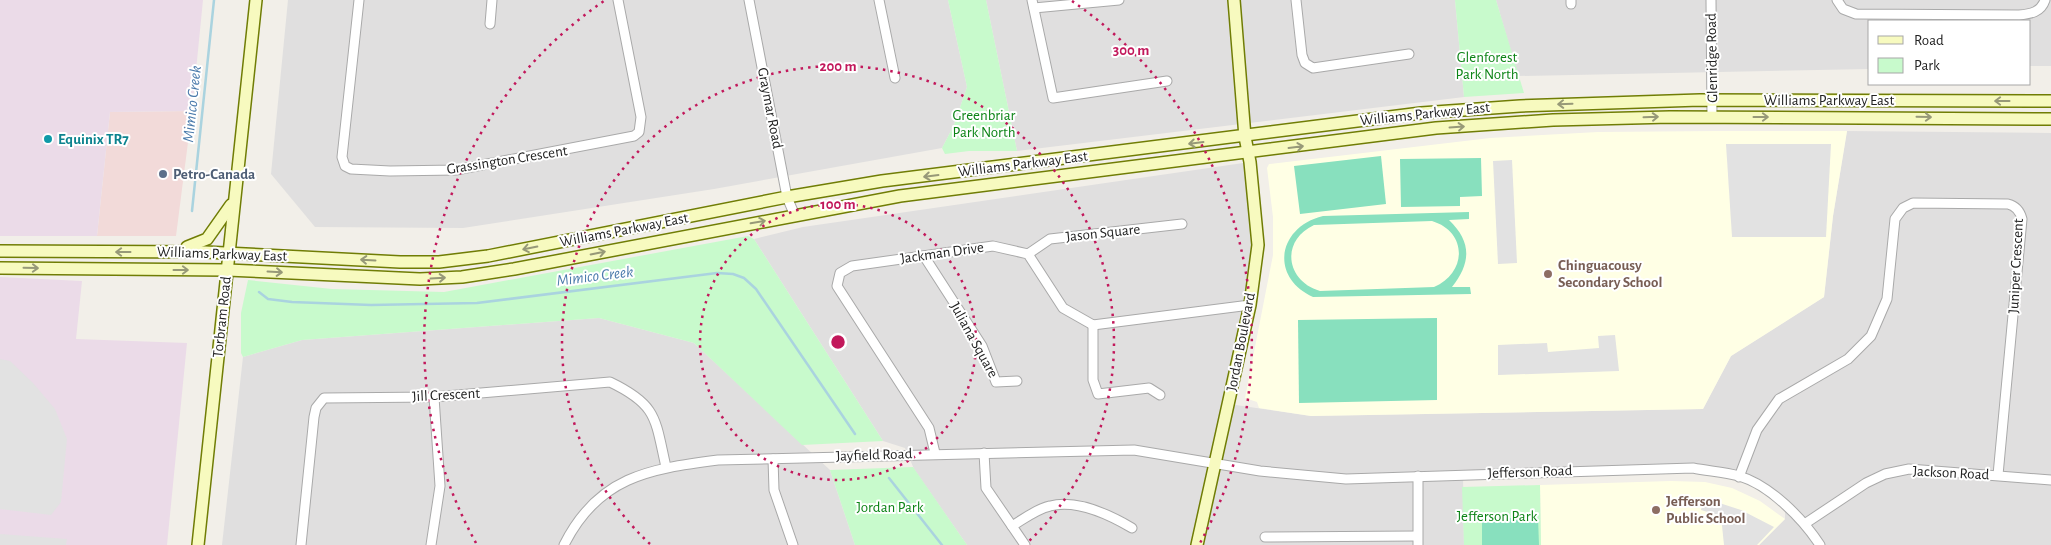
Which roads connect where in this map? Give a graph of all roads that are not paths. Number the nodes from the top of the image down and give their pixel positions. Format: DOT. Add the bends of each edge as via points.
graph roads {
  1 [pos="256,0"];
  2 [pos="359,0"];
  3 [pos="492,0"];
  4 [pos="618,0"];
  5 [pos="749,0"];
  6 [pos="879,0"];
  7 [pos="1119,0"];
  8 [pos="1234,0"];
  9 [pos="1296,0"];
  10 [pos="1711,0"];
  11 [pos="1837,0"];
  12 [pos="2045,0"];
  13 [pos="1033,4"];
  14 [pos="490,24"];
  15 [pos="1409,54"];
  16 [pos="895,78"];
  17 [pos="1167,81"];
  18 [pos="1712,100"];
  19 [pos="2051,101"];
  20 [pos="1712,117"];
  21 [pos="2051,118"];
  22 [pos="1245,137"];
  23 [pos="1247,153"];
  24 [pos="787,197"];
  25 [pos="233,202"];
  26 [pos="795,216"];
  27 [pos="1182,224"];
  28 [pos="0,251"];
  29 [pos="171,252"];
  30 [pos="228,254"];
  31 [pos="1028,254"];
  32 [pos="924,256"];
  33 [pos="0,268"];
  34 [pos="227,270"];
  35 [pos="1250,305"];
  36 [pos="1093,325"];
  37 [pos="1017,381"];
  38 [pos="1160,395"];
  39 [pos="434,396"];
  40 [pos="984,452"];
  41 [pos="935,453"];
  42 [pos="773,459"];
  43 [pos="1214,464"];
  44 [pos="666,467"];
  45 [pos="1998,475"];
  46 [pos="1418,476"];
  47 [pos="1739,476"];
  48 [pos="2051,480"];
  49 [pos="1806,523"];
  50 [pos="1012,526"];
  51 [pos="1132,528"];
  52 [pos="1265,537"];
  53 [pos="1417,540"];
  54 [pos="1332,541"];
  55 [pos="198,545"];
  56 [pos="301,545"];
  57 [pos="431,545"];
  58 [pos="564,545"];
  59 [pos="793,545"];
  60 [pos="1025,545"];
  61 [pos="1197,545"];
  62 [pos="1820,545"];
  1 -- 25 [label="main road, Torbram Road"];
  2 -- 4 [label="street, Grassington Crescent" via="342,157 345,166 351,169 408,171 456,170 634,136 639,132 641,117"];
  3 -- 14 [label="street"];
  5 -- 24 [label="street, Graymar Road"];
  6 -- 16 [label="street"];
  7 -- 13 [label="street"];
  8 -- 22 [label="main road, Jordan Boulevard"];
  9 -- 15 [label="street" via="1302,55 1305,63 1313,68"];
  10 -- 18 [label="street, Glenridge Road"];
  11 -- 12 [label="street" via="1842,10 1856,14 2019,15 2040,9"];
  13 -- 17 [label="street" via="1053,98"];
  19 -- 18 [label="main road, Williams Parkway East, one-way"];
  18 -- 20 [label="street, Glenridge Road"];
  18 -- 22 [label="main road, Williams Parkway East, one-way" via="1490,107"];
  20 -- 21 [label="main road, Williams Parkway East, one-way"];
  23 -- 20 [label="main road, Williams Parkway East, one-way" via="1436,128 1553,120"];
  22 -- 23 [label="main road, Jordan Boulevard"];
  22 -- 24 [label="main road, Williams Parkway East, one-way" via="882,181"];
  23 -- 26 [label="main road, Williams Parkway East" via="900,196"];
  23 -- 35 [label="main road, Jordan Boulevard" via="1258,245"];
  24 -- 26 [label="street, Graymar Road"];
  24 -- 30 [label="main road, Williams Parkway East, one-way" via="488,256 439,262"];
  25 -- 29 [label="main road" via="207,239"];
  25 -- 30 [label="main road, Torbram Road"];
  34 -- 26 [label="main road, Williams Parkway East, one-way" via="420,279 462,277"];
  27 -- 31 [label="street, Jason Square" via="1050,238"];
  29 -- 28 [label="main road, Williams Parkway East, one-way"];
  29 -- 30 [label="main road, Williams Parkway East"];
  30 -- 34 [label="main road, Torbram Road"];
  31 -- 32 [label="street, Jackman Drive" via="993,246"];
  31 -- 36 [label="street" via="1063,308"];
  32 -- 37 [label="street, Juliana Square" via="982,346 996,382"];
  32 -- 41 [label="street, Jackman Drive" via="852,266 840,273 837,286 928,428"];
  33 -- 34 [label="main road, Williams Parkway East, one-way"];
  34 -- 55 [label="main road, Torbram Road"];
  35 -- 36 [label="street"];
  35 -- 43 [label="main road, Jordan Boulevard"];
  36 -- 38 [label="street" via="1091,357 1098,394 1149,388"];
  39 -- 44 [label="street, Jill Crescent" via="610,382 633,393 647,405 657,424"];
  39 -- 56 [label="street, Jill Crescent" via="324,398 314,417"];
  39 -- 57 [label="street" via="440,486"];
  40 -- 41 [label="street, Jayfield Road"];
  40 -- 43 [label="street, Jayfield Road" via="1134,450"];
  40 -- 50 [label="street" via="986,488"];
  41 -- 42 [label="street, Jayfield Road"];
  42 -- 44 [label="street, Jayfield Road" via="718,460"];
  42 -- 59 [label="street" via="774,490"];
  43 -- 46 [label="street, Jefferson Road" via="1346,479"];
  43 -- 61 [label="main road, Jordan Boulevard"];
  44 -- 58 [label="street, Jayfield Road" via="619,484 600,497 581,516"];
  45 -- 47 [label="street, Juniper Crescent" via="2022,219 2014,206 2008,204 1913,203 1902,208 1895,219 1888,299 1871,336 1848,359 1779,399 1757,430"];
  45 -- 48 [label="street, Jackson Road"];
  45 -- 49 [label="street, Jackson Road" via="1909,469 1885,474"];
  46 -- 47 [label="street, Jefferson Road" via="1693,468"];
  46 -- 53 [label="street"];
  47 -- 49 [label="street, Jefferson Road" via="1785,504"];
  49 -- 62 [label="street, Jefferson Road"];
  50 -- 51 [label="street" via="1035,512 1064,504 1116,519"];
  50 -- 60 [label="street"];
  52 -- 54 [label="street" via="1286,535"];
  53 -- 54 [label="street"];
}
